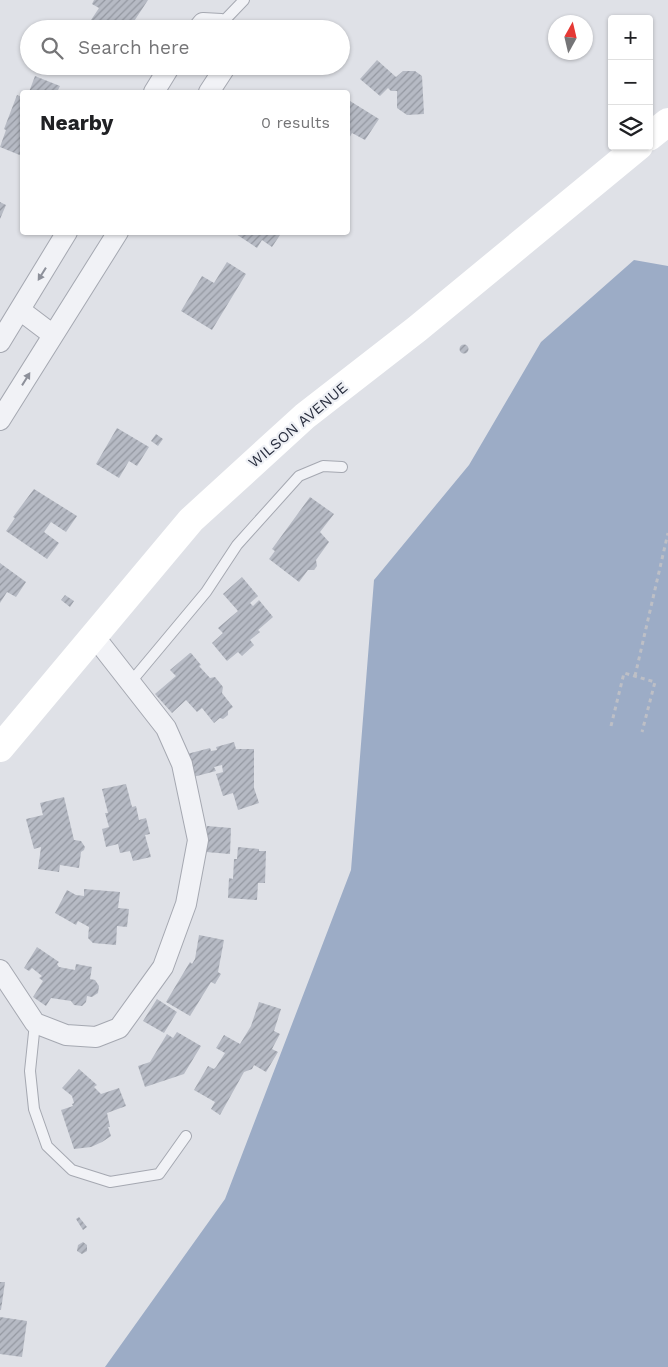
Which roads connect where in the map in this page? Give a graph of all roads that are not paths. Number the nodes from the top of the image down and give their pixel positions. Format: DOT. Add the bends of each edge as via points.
graph roads {
  1 [pos="244,0"];
  2 [pos="229,20"];
  3 [pos="164,75"];
  4 [pos="220,75"];
  5 [pos="155,90"];
  6 [pos="210,90"];
  7 [pos="668,122"];
  8 [pos="653,134"];
  9 [pos="633,150"];
  10 [pos="65,235"];
  11 [pos="116,235"];
  12 [pos="20,310"];
  13 [pos="53,335"];
  14 [pos="0,342"];
  15 [pos="0,420"];
  16 [pos="342,467"];
  17 [pos="94,636"];
  18 [pos="130,683"];
  19 [pos="0,748"];
  20 [pos="0,972"];
  21 [pos="35,1022"];
  22 [pos="186,1136"];
  1 -- 2 [label="lane"];
  3 -- 5 [label="street"];
  4 -- 6 [label="street"];
  7 -- 8 [label="main road"];
  9 -- 17 [label="main road, WILSON AVENUE" via="417,330 298,423 191,520"];
  10 -- 12 [label="street, one-way"];
  11 -- 13 [label="street"];
  12 -- 13 [label="street"];
  12 -- 14 [label="street"];
  15 -- 13 [label="street, one-way"];
  16 -- 18 [label="lane" via="323,466 299,476 237,544 206,592"];
  17 -- 18 [label="street"];
  17 -- 19 [label="main road, WILSON AVENUE"];
  18 -- 21 [label="street" via="166,728 182,764 198,840 186,904 163,967 119,1028 96,1037 66,1035"];
  20 -- 21 [label="street"];
  21 -- 22 [label="lane" via="30,1071 34,1109 48,1146 72,1170 110,1182 159,1174"];
}
